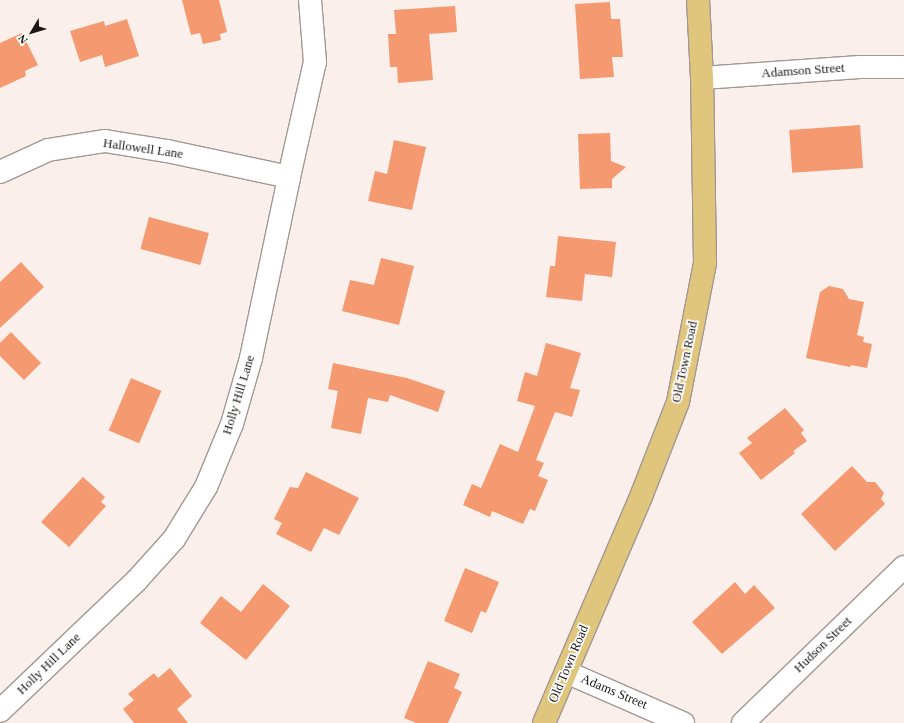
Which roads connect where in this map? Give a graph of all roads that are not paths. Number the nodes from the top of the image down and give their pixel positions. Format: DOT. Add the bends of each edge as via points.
graph roads {
  1 [pos="310,0"];
  2 [pos="698,0"];
  3 [pos="904,67"];
  4 [pos="702,78"];
  5 [pos="0,172"];
  6 [pos="289,177"];
  7 [pos="904,567"];
  8 [pos="566,672"];
  9 [pos="0,711"];
  10 [pos="544,723"];
  11 [pos="683,723"];
  12 [pos="742,723"];
  1 -- 6 [label="street, Holly Hill Lane" via="315,62"];
  2 -- 4 [label="main road, Old Town Road"];
  3 -- 4 [label="street, Adamson Street" via="860,67"];
  4 -- 8 [label="main road, Old Town Road" via="705,263 678,402"];
  5 -- 6 [label="street, Hallowell Lane" via="48,150 106,141"];
  6 -- 9 [label="street, Holly Hill Lane" via="251,358 232,424 206,487 174,539 137,580"];
  7 -- 12 [label="street, Hudson Street"];
  8 -- 10 [label="main road, Old Town Road"];
  8 -- 11 [label="street, Adams Street"];
}
